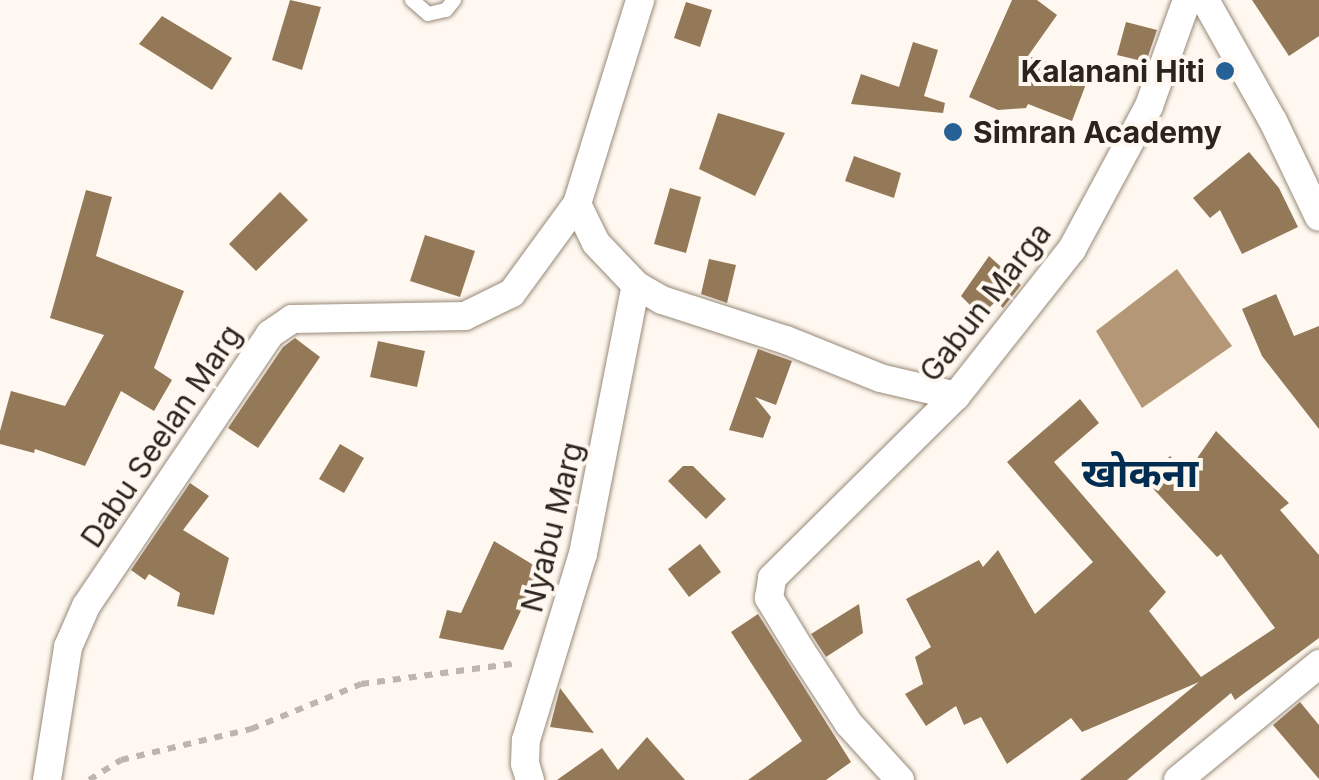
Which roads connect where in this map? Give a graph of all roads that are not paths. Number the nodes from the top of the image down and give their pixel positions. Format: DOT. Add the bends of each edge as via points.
graph roads {
  1 [pos="412,0"];
  2 [pos="454,0"];
  3 [pos="640,0"];
  4 [pos="1187,0"];
  5 [pos="1205,0"];
  6 [pos="577,204"];
  7 [pos="1319,217"];
  8 [pos="636,286"];
  9 [pos="956,396"];
  10 [pos="1319,664"];
  11 [pos="47,780"];
  12 [pos="530,780"];
  13 [pos="900,780"];
  14 [pos="1178,780"];
  1 -- 2 [label="lane" via="428,14 446,10"];
  3 -- 6 [label="street, Dabu Seelan Marg"];
  4 -- 9 [label="street, Gabun Marga" via="1149,106 1072,249"];
  5 -- 7 [label="street"];
  6 -- 8 [label="street" via="596,242"];
  6 -- 11 [label="street, Dabu Seelan Marg" via="512,292 465,316 292,319 270,334 86,606 68,648"];
  8 -- 9 [label="street" via="880,378"];
  8 -- 12 [label="street, Nyabu Marg" via="582,554 526,740"];
  9 -- 13 [label="street, Gabun Marga" via="786,562 772,578 769,598 849,724"];
  10 -- 14 [label="street"];
}
